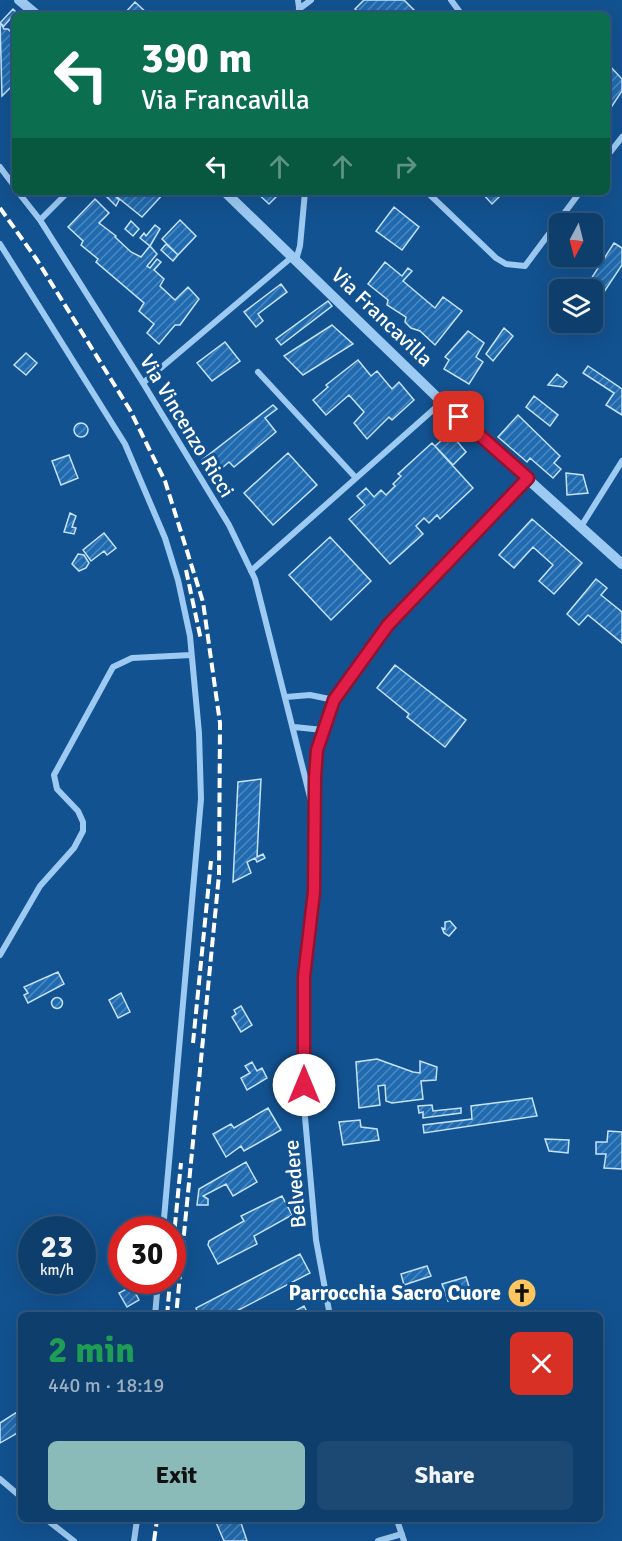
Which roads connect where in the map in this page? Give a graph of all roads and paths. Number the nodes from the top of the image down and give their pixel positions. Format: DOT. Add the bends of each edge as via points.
graph roads {
  1 [pos="19,0"];
  2 [pos="298,0"];
  3 [pos="312,0"];
  4 [pos="33,12"];
  5 [pos="299,12"];
  6 [pos="622,137"];
  7 [pos="610,152"];
  8 [pos="0,168"];
  9 [pos="12,183"];
  10 [pos="20,195"];
  11 [pos="65,195"];
  12 [pos="228,195"];
  13 [pos="304,195"];
  14 [pos="430,195"];
  15 [pos="578,195"];
  16 [pos="40,220"];
  17 [pos="0,244"];
  18 [pos="294,259"];
  19 [pos="258,372"];
  20 [pos="142,383"];
  21 [pos="442,402"];
  22 [pos="622,461"];
  23 [pos="356,478"];
  24 [pos="528,478"];
  25 [pos="582,525"];
  26 [pos="622,564"];
  27 [pos="251,571"];
  28 [pos="191,655"];
  29 [pos="286,697"];
  30 [pos="334,700"];
  31 [pos="294,727"];
  32 [pos="323,730"];
  33 [pos="313,807"];
  34 [pos="0,955"];
  35 [pos="164,1216"];
  36 [pos="157,1294"];
  37 [pos="155,1312"];
  38 [pos="329,1312"];
  39 [pos="0,1479"];
  40 [pos="18,1494"];
  41 [pos="50,1522"];
  42 [pos="137,1522"];
  43 [pos="398,1522"];
  44 [pos="403,1537"];
  45 [pos="74,1541"];
  46 [pos="134,1541"];
  47 [pos="378,1541"];
  1 -- 4 [label="street"];
  2 -- 5 [label="street"];
  3 -- 5 [label="street"];
  6 -- 7 [label="street"];
  8 -- 9 [label="street"];
  10 -- 16 [label="street, Via Vincenzo Ricci"];
  11 -- 16 [label="street"];
  12 -- 18 [label="street, Via Francavilla"];
  13 -- 18 [label="street" via="300,246"];
  14 -- 15 [label="street" via="496,258 506,264 525,266"];
  16 -- 20 [label="street, Via Vincenzo Ricci"];
  17 -- 28 [label="street" via="125,444 165,538 187,616"];
  18 -- 20 [label="street"];
  18 -- 21 [label="street, Via Francavilla"];
  19 -- 23 [label="street"];
  20 -- 27 [label="street, Via Vincenzo Ricci" via="229,525"];
  21 -- 23 [label="street"];
  21 -- 24 [label="street, Via Francavilla"];
  22 -- 25 [label="street"];
  23 -- 27 [label="street"];
  24 -- 25 [label="street, Via Francavilla"];
  24 -- 30 [label="street, Belvedere" via="388,625"];
  25 -- 26 [label="street, Via Francavilla"];
  27 -- 29 [label="street, Via Vincenzo Ricci"];
  28 -- 34 [label="street" via="132,658 113,667 54,775 57,789 83,822 81,840 40,885"];
  28 -- 35 [label="street" via="201,799"];
  29 -- 30 [label="street" via="310,695"];
  29 -- 31 [label="street, Via Vincenzo Ricci"];
  30 -- 32 [label="street, Belvedere"];
  31 -- 32 [label="street"];
  31 -- 33 [label="street, Via Vincenzo Ricci"];
  32 -- 33 [label="street, Belvedere" via="317,750"];
  33 -- 38 [label="street, Belvedere" via="314,892 304,977 304,1106 316,1240"];
  36 -- 37 [label="street"];
  39 -- 40 [label="street"];
  41 -- 45 [label="street"];
  42 -- 46 [label="street"];
  43 -- 44 [label="street"];
  44 -- 47 [label="street"];
}
